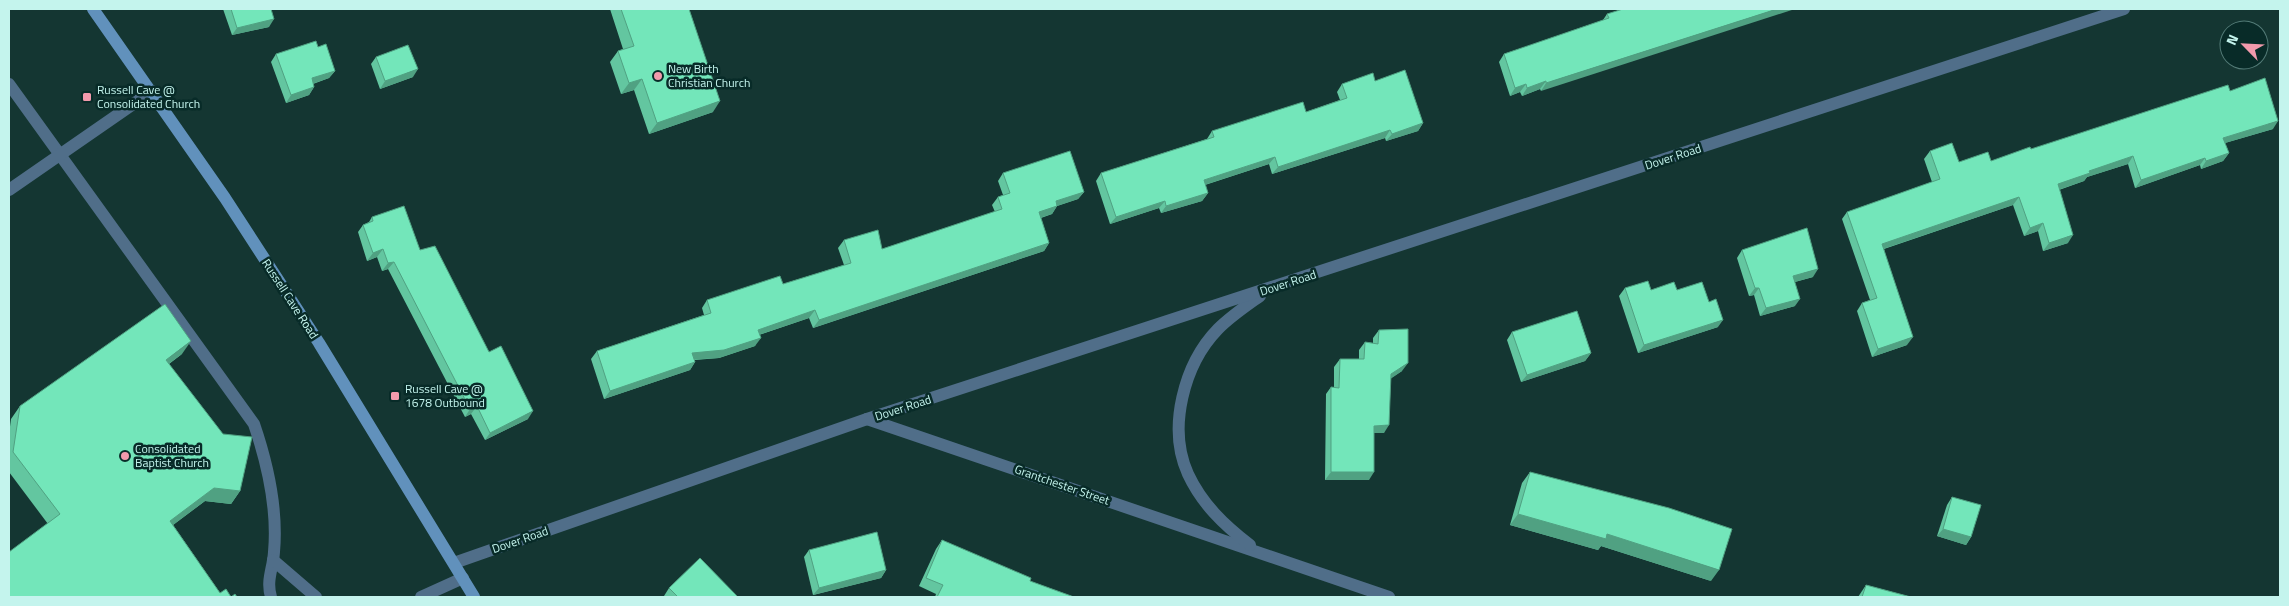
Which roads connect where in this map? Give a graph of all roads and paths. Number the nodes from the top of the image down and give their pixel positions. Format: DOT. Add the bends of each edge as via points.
graph roads {
  1 [pos="93,9"];
  2 [pos="2124,9"];
  3 [pos="9,85"];
  4 [pos="152,92"];
  5 [pos="60,155"];
  6 [pos="9,190"];
  7 [pos="1270,289"];
  8 [pos="867,419"];
  9 [pos="1257,552"];
  10 [pos="273,560"];
  11 [pos="454,563"];
  12 [pos="463,578"];
  13 [pos="271,597"];
  14 [pos="316,597"];
  15 [pos="421,597"];
  16 [pos="474,597"];
  17 [pos="1389,597"];
  1 -- 4 [label="main road, Russell Cave Road"];
  2 -- 7 [label="street, Dover Road"];
  3 -- 5 [label="street"];
  4 -- 5 [label="street"];
  4 -- 11 [label="main road, Russell Cave Road" via="319,343"];
  5 -- 6 [label="street"];
  5 -- 10 [label="street" via="254,424 266,462 274,506"];
  7 -- 8 [label="street, Dover Road"];
  7 -- 9 [label="street, Grantchester Street" via="1236,313 1207,343 1189,376 1180,405 1180,440 1188,473 1206,505 1224,525"];
  8 -- 9 [label="street, Grantchester Street"];
  8 -- 11 [label="street, Dover Road"];
  9 -- 17 [label="street, Grantchester Street"];
  10 -- 13 [label="street" via="267,585"];
  10 -- 14 [label="street"];
  11 -- 12 [label="main road, Russell Cave Road"];
  12 -- 15 [label="street"];
  12 -- 16 [label="main road, Russell Cave Road"];
}
